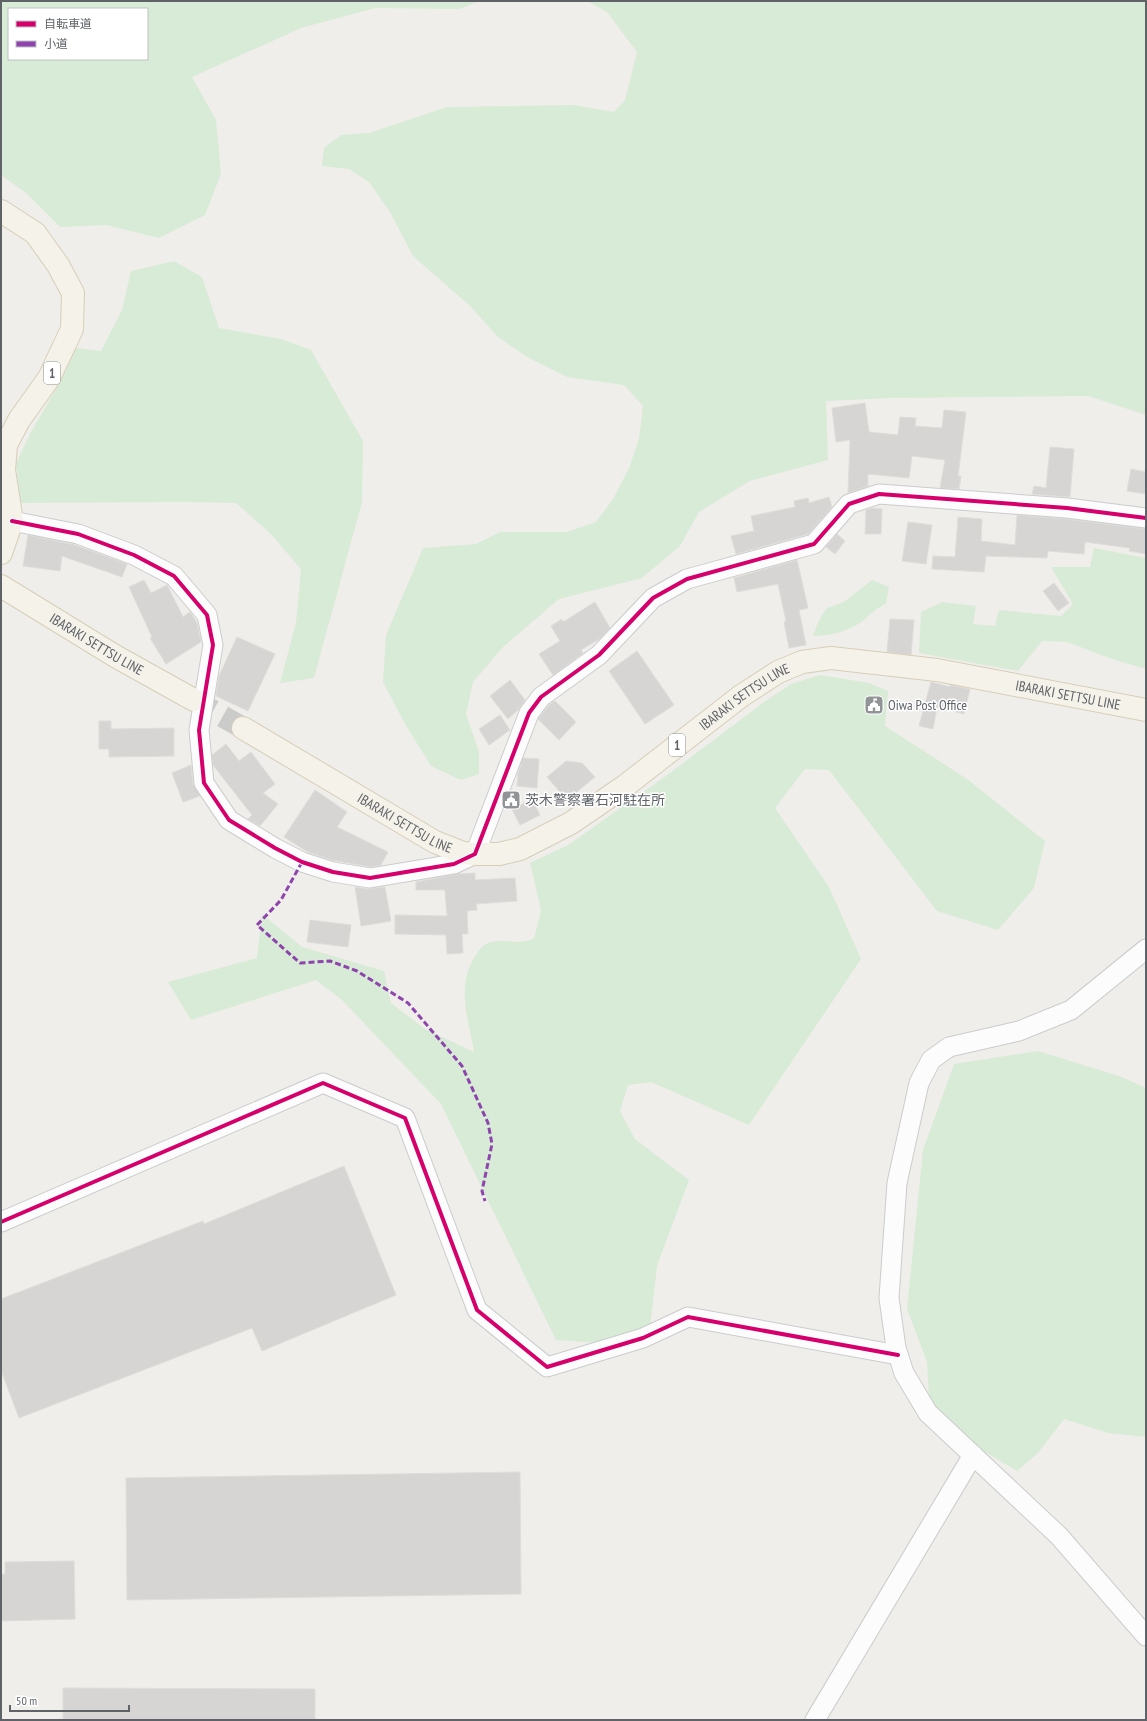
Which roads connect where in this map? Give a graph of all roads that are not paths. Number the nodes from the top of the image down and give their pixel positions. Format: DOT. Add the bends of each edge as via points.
graph roads {
  1 [pos="1,211"];
  2 [pos="1146,518"];
  3 [pos="12,521"];
  4 [pos="1,553"];
  5 [pos="1,586"];
  6 [pos="194,700"];
  7 [pos="1146,710"];
  8 [pos="243,728"];
  9 [pos="475,854"];
  10 [pos="1146,949"];
  11 [pos="1,1222"];
  12 [pos="898,1354"];
  13 [pos="972,1455"];
  14 [pos="1146,1636"];
  15 [pos="815,1720"];
  1 -- 3 [label="main road, 1" via="35,233 58,265 73,293 72,329 49,378 19,420 6,445 4,470"];
  2 -- 9 [label="street" via="1067,508 879,494 849,504 814,544 687,579 653,598 599,655 537,702 529,713"];
  3 -- 4 [label="main road, 1"];
  3 -- 9 [label="street" via="78,534 134,555 174,576 207,615 213,645 199,730 204,783 229,820 302,862 333,872 370,878 454,864"];
  5 -- 6 [label="main road, IBARAKI SETTSU LINE" via="115,656"];
  7 -- 9 [label="main road, IBARAKI SETTSU LINE / 1" via="937,670 831,658 802,662 778,672 741,696 625,786 571,823 520,849 500,854"];
  8 -- 9 [label="main road, IBARAKI SETTSU LINE / 1" via="435,842 463,853"];
  10 -- 12 [label="street" via="1071,1010 1019,1031 949,1046 931,1060 919,1083 897,1183 889,1298"];
  11 -- 12 [label="street" via="323,1083 405,1118 477,1310 547,1367 643,1338 688,1317"];
  12 -- 13 [label="street" via="904,1373 928,1413"];
  13 -- 14 [label="street" via="1059,1536"];
  13 -- 15 [label="street"];
}
